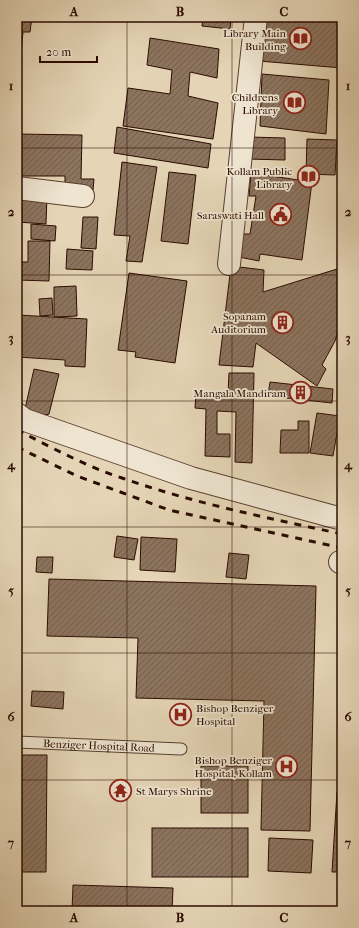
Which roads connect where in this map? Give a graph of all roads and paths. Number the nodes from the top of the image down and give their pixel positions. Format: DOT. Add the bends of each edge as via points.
graph roads {
  1 [pos="256,17"];
  2 [pos="17,188"];
  3 [pos="83,196"];
  4 [pos="229,264"];
  5 [pos="17,414"];
  6 [pos="342,519"];
  7 [pos="17,742"];
  8 [pos="181,749"];
  1 -- 4 [label="street"];
  2 -- 3 [label="street"];
  5 -- 6 [label="street" via="26,420 191,478"];
  7 -- 8 [label="lane, Benziger Hospital Road"];
}
